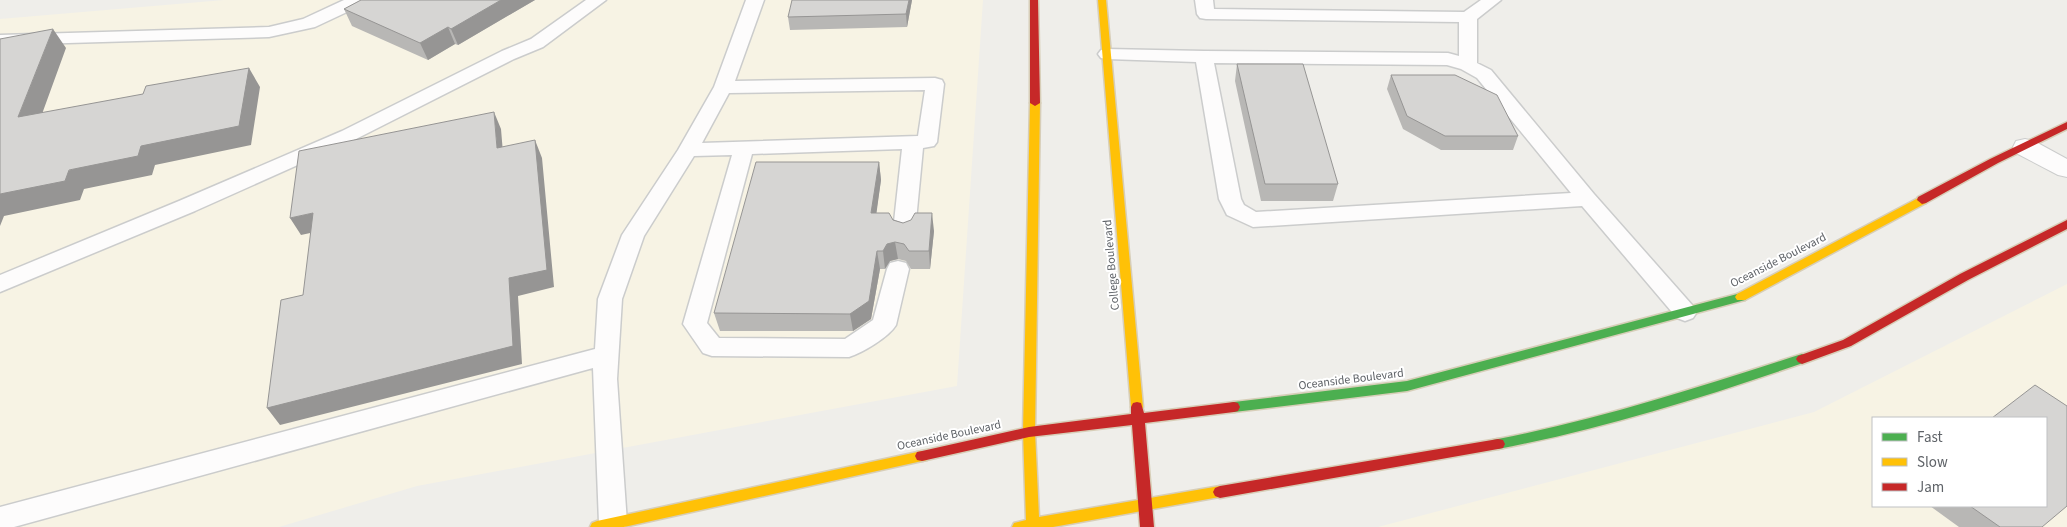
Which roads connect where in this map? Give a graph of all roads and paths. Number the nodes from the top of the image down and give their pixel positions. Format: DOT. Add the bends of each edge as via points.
graph roads {
  1 [pos="358,0"];
  2 [pos="598,0"];
  3 [pos="755,0"];
  4 [pos="1034,0"];
  5 [pos="1102,0"];
  6 [pos="1204,0"];
  7 [pos="1492,0"];
  8 [pos="1468,17"];
  9 [pos="0,40"];
  10 [pos="1107,54"];
  11 [pos="1204,57"];
  12 [pos="1468,65"];
  13 [pos="723,87"];
  14 [pos="2067,126"];
  15 [pos="913,143"];
  16 [pos="2024,146"];
  17 [pos="744,148"];
  18 [pos="688,150"];
  19 [pos="2067,168"];
  20 [pos="1587,199"];
  21 [pos="2067,224"];
  22 [pos="904,231"];
  23 [pos="898,269"];
  24 [pos="0,284"];
  25 [pos="1686,312"];
  26 [pos="606,355"];
  27 [pos="1138,419"];
  28 [pos="1029,432"];
  29 [pos="1145,504"];
  30 [pos="0,519"];
  31 [pos="605,525"];
  32 [pos="1033,525"];
  33 [pos="1020,527"];
  34 [pos="1147,527"];
  1 -- 9 [label="lane" via="309,23 269,32"];
  2 -- 24 [label="lane" via="537,43 349,135"];
  3 -- 13 [label="lane"];
  4 -- 28 [label="main road"];
  5 -- 10 [label="main road, College Boulevard"];
  6 -- 8 [label="lane" via="1206,14"];
  7 -- 8 [label="lane"];
  8 -- 12 [label="lane"];
  10 -- 11 [label="lane"];
  10 -- 27 [label="main road, College Boulevard"];
  11 -- 12 [label="lane" via="1448,59"];
  11 -- 20 [label="lane" via="1230,199 1235,210 1253,220"];
  12 -- 20 [label="lane" via="1484,74"];
  13 -- 15 [label="lane" via="935,84 927,142"];
  13 -- 18 [label="lane"];
  14 -- 16 [label="main road, Oceanside Boulevard"];
  15 -- 17 [label="lane"];
  15 -- 22 [label="lane"];
  16 -- 19 [label="street"];
  16 -- 25 [label="main road, Oceanside Boulevard" via="1745,296"];
  17 -- 18 [label="lane"];
  17 -- 23 [label="lane" via="695,324 712,347 849,348 884,325"];
  18 -- 26 [label="lane" via="633,235 610,300"];
  20 -- 25 [label="lane"];
  21 -- 29 [label="main road" via="1847,343 1691,397 1532,438"];
  25 -- 27 [label="main road, Oceanside Boulevard" via="1407,386"];
  26 -- 30 [label="lane"];
  26 -- 31 [label="lane"];
  27 -- 28 [label="main road, Oceanside Boulevard"];
  27 -- 29 [label="main road, College Boulevard"];
  28 -- 31 [label="main road, Oceanside Boulevard"];
  28 -- 32 [label="main road"];
  29 -- 32 [label="main road"];
  29 -- 34 [label="main road, College Boulevard"];
  32 -- 33 [label="main road"];
}
